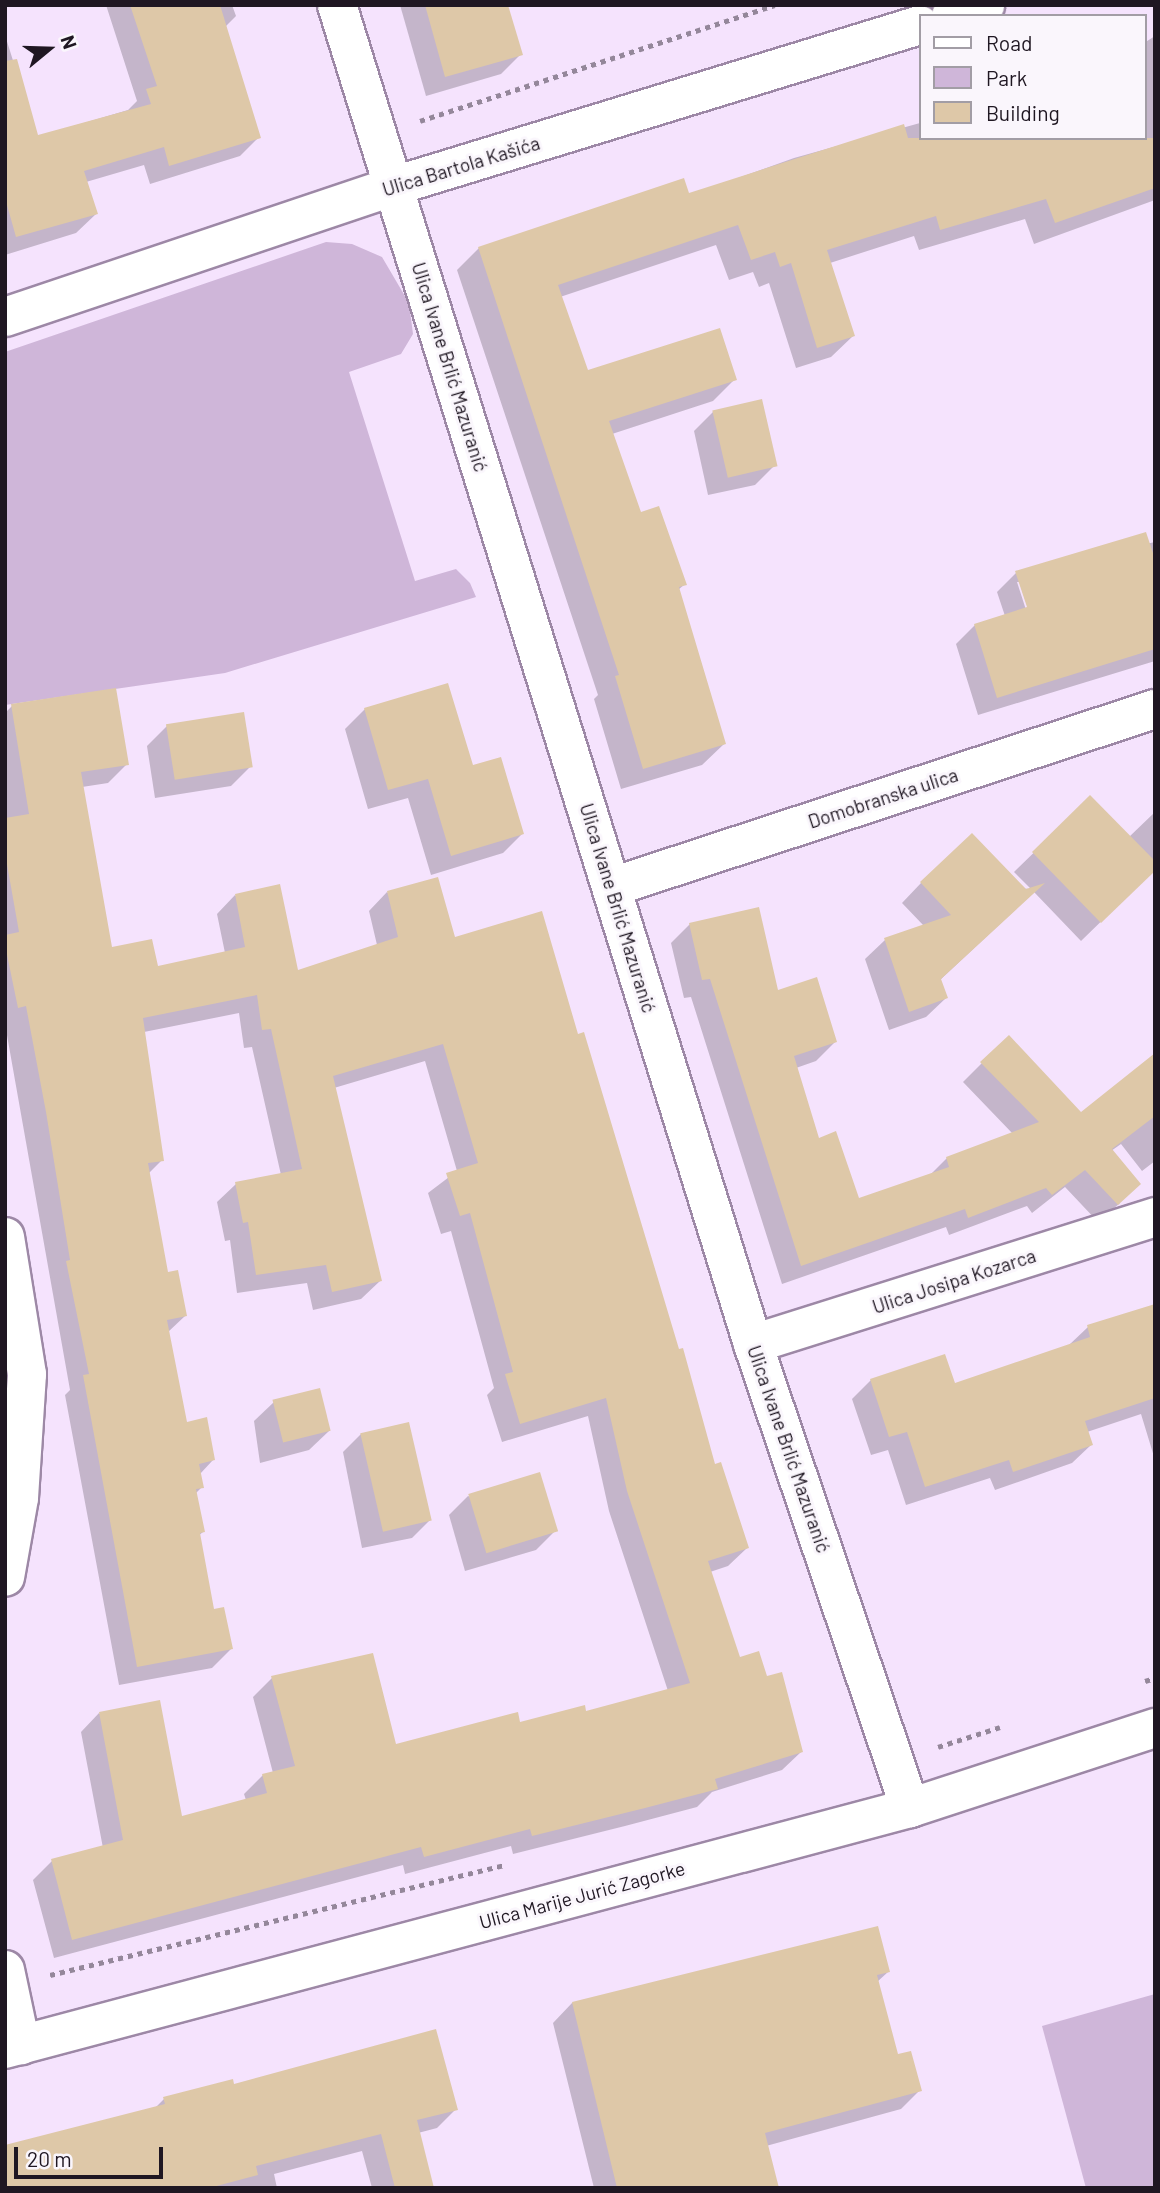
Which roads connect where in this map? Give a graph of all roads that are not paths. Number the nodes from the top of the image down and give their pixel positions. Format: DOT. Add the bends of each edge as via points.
graph roads {
  1 [pos="337,5"];
  2 [pos="985,5"];
  3 [pos="957,14"];
  4 [pos="918,26"];
  5 [pos="394,186"];
  6 [pos="5,317"];
  7 [pos="1155,709"];
  8 [pos="612,887"];
  9 [pos="1155,1217"];
  10 [pos="5,1237"];
  11 [pos="753,1344"];
  12 [pos="5,1577"];
  13 [pos="1155,1728"];
  14 [pos="910,1808"];
  15 [pos="7,1978"];
  16 [pos="13,2047"];
  1 -- 5 [label="street, Ulica Ivane Brlić Mazuranić"];
  2 -- 3 [label="street"];
  4 -- 5 [label="street, Ulica Bartola Kašića"];
  5 -- 6 [label="street, Ulica Bartola Kašića"];
  5 -- 8 [label="street, Ulica Ivane Brlić Mazuranić"];
  7 -- 8 [label="street, Domobranska ulica"];
  8 -- 11 [label="street, Ulica Ivane Brlić Mazuranić"];
  9 -- 11 [label="street, Ulica Josipa Kozarca"];
  10 -- 12 [label="street" via="27,1374 19,1498"];
  11 -- 14 [label="street, Ulica Ivane Brlić Mazuranić"];
  13 -- 14 [label="street, Ulica Marije Jurić Zagorke"];
  14 -- 16 [label="street, Ulica Marije Jurić Zagorke"];
  15 -- 16 [label="street"];
}
